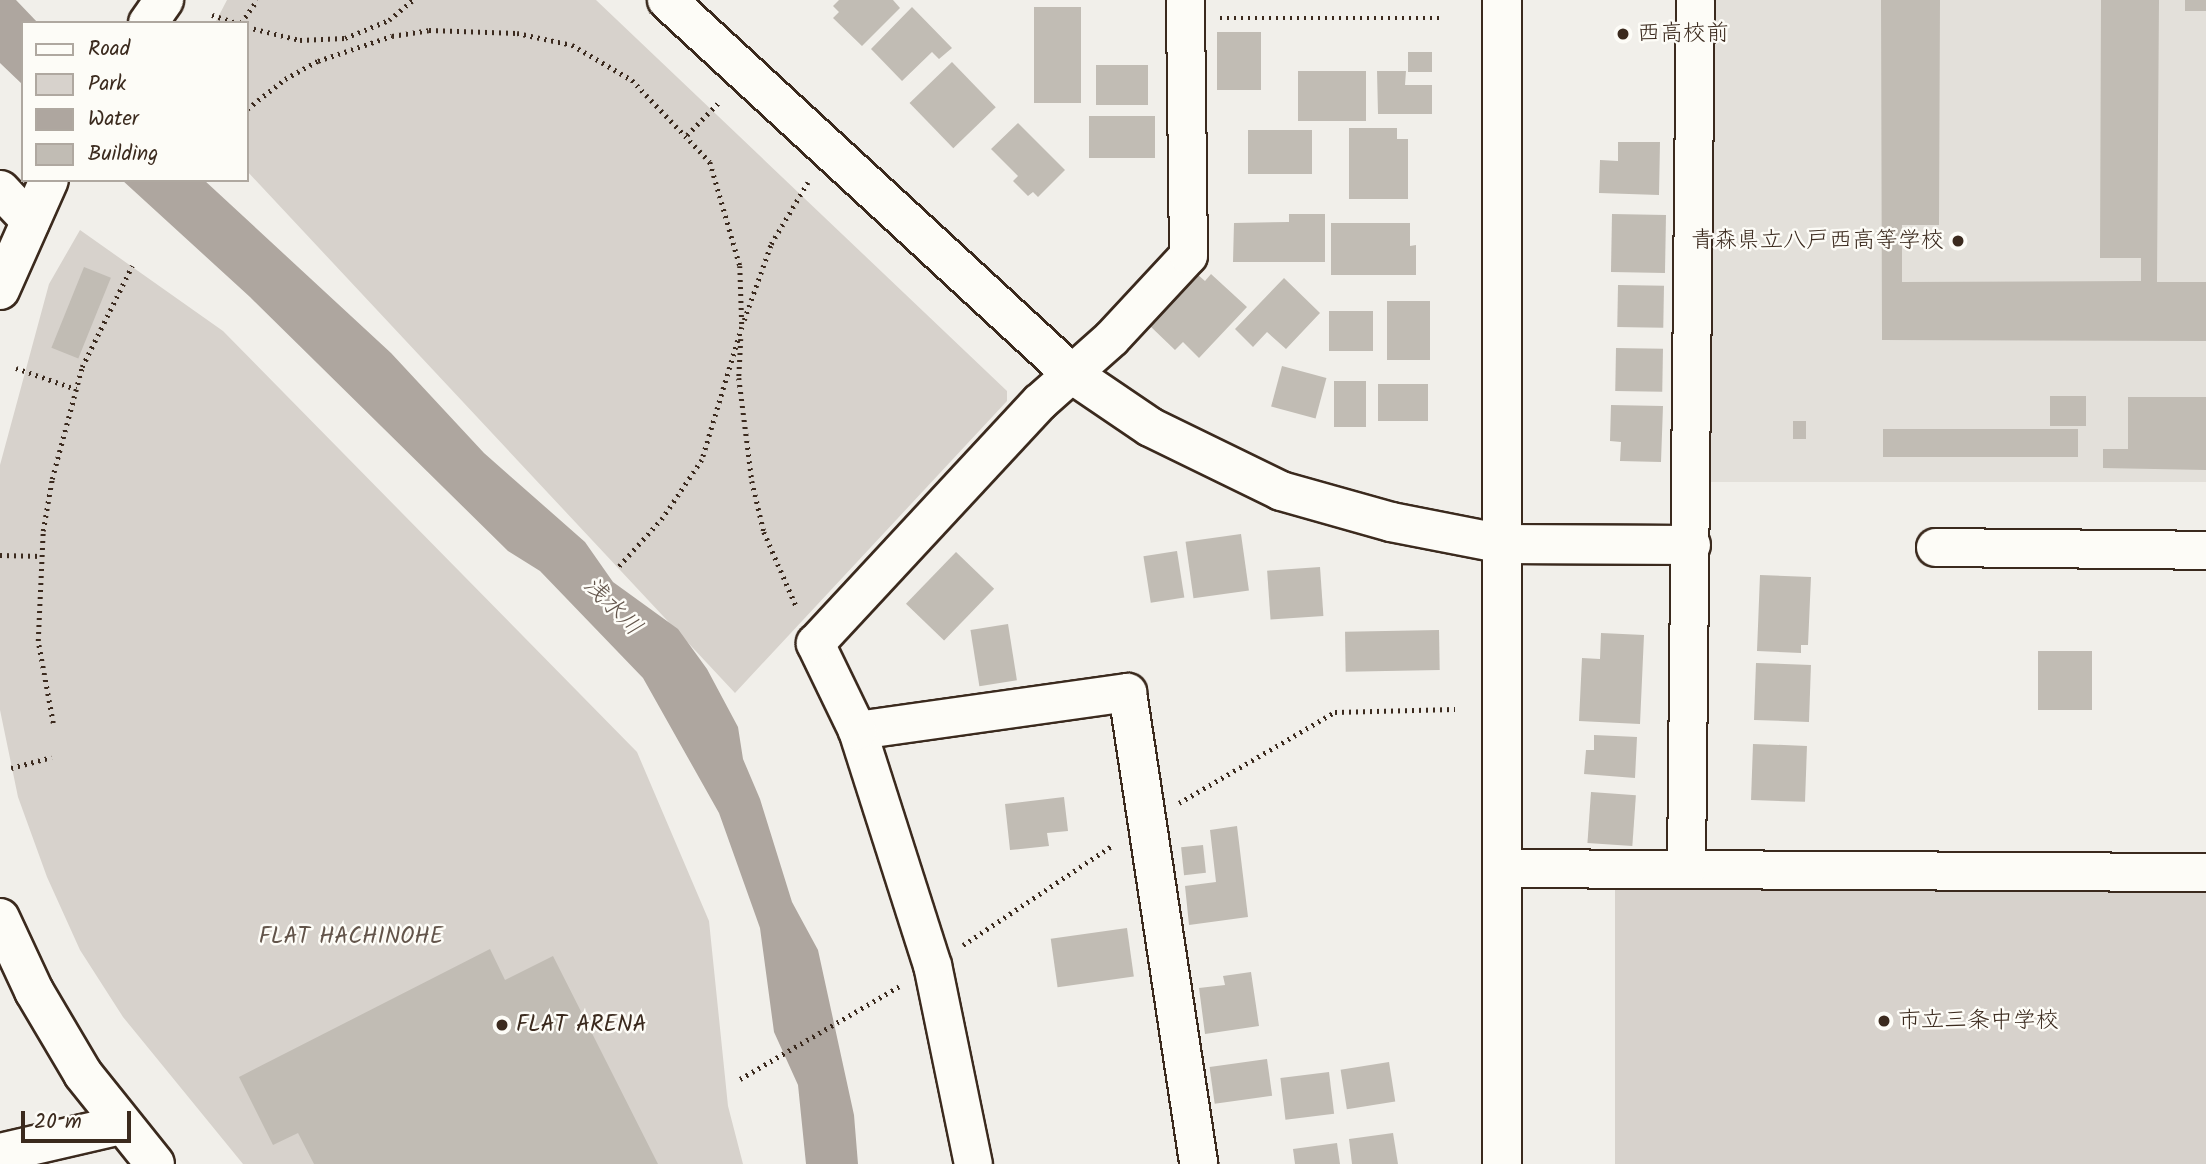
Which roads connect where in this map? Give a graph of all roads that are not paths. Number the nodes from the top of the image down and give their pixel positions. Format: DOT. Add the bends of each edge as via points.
graph roads {
  1 [pos="164,0"];
  2 [pos="667,0"];
  3 [pos="1502,0"];
  4 [pos="1695,0"];
  5 [pos="1185,9"];
  6 [pos="149,21"];
  7 [pos="48,182"];
  8 [pos="0,189"];
  9 [pos="30,221"];
  10 [pos="0,290"];
  11 [pos="1072,374"];
  12 [pos="1503,544"];
  13 [pos="1691,545"];
  14 [pos="1935,547"];
  15 [pos="2206,550"];
  16 [pos="856,730"];
  17 [pos="1502,868"];
  18 [pos="1686,869"];
  19 [pos="2206,872"];
  20 [pos="0,918"];
  21 [pos="121,1125"];
  22 [pos="0,1153"];
  23 [pos="155,1164"];
  24 [pos="973,1164"];
  25 [pos="1198,1164"];
  26 [pos="1502,1164"];
  1 -- 6 [label="street"];
  2 -- 11 [label="street"];
  3 -- 12 [label="street"];
  4 -- 13 [label="street"];
  5 -- 11 [label="street" via="1188,255"];
  7 -- 9 [label="street"];
  8 -- 9 [label="street"];
  9 -- 10 [label="street"];
  11 -- 12 [label="street" via="1150,427 1281,491 1391,522"];
  11 -- 16 [label="street" via="1040,402 815,643"];
  12 -- 13 [label="street"];
  12 -- 17 [label="street"];
  13 -- 18 [label="street"];
  14 -- 15 [label="street"];
  16 -- 24 [label="street" via="932,965"];
  16 -- 25 [label="street" via="1127,692"];
  17 -- 18 [label="street"];
  17 -- 26 [label="street"];
  18 -- 19 [label="street"];
  20 -- 21 [label="street" via="34,991 83,1074"];
  21 -- 22 [label="street"];
  21 -- 23 [label="street"];
}
